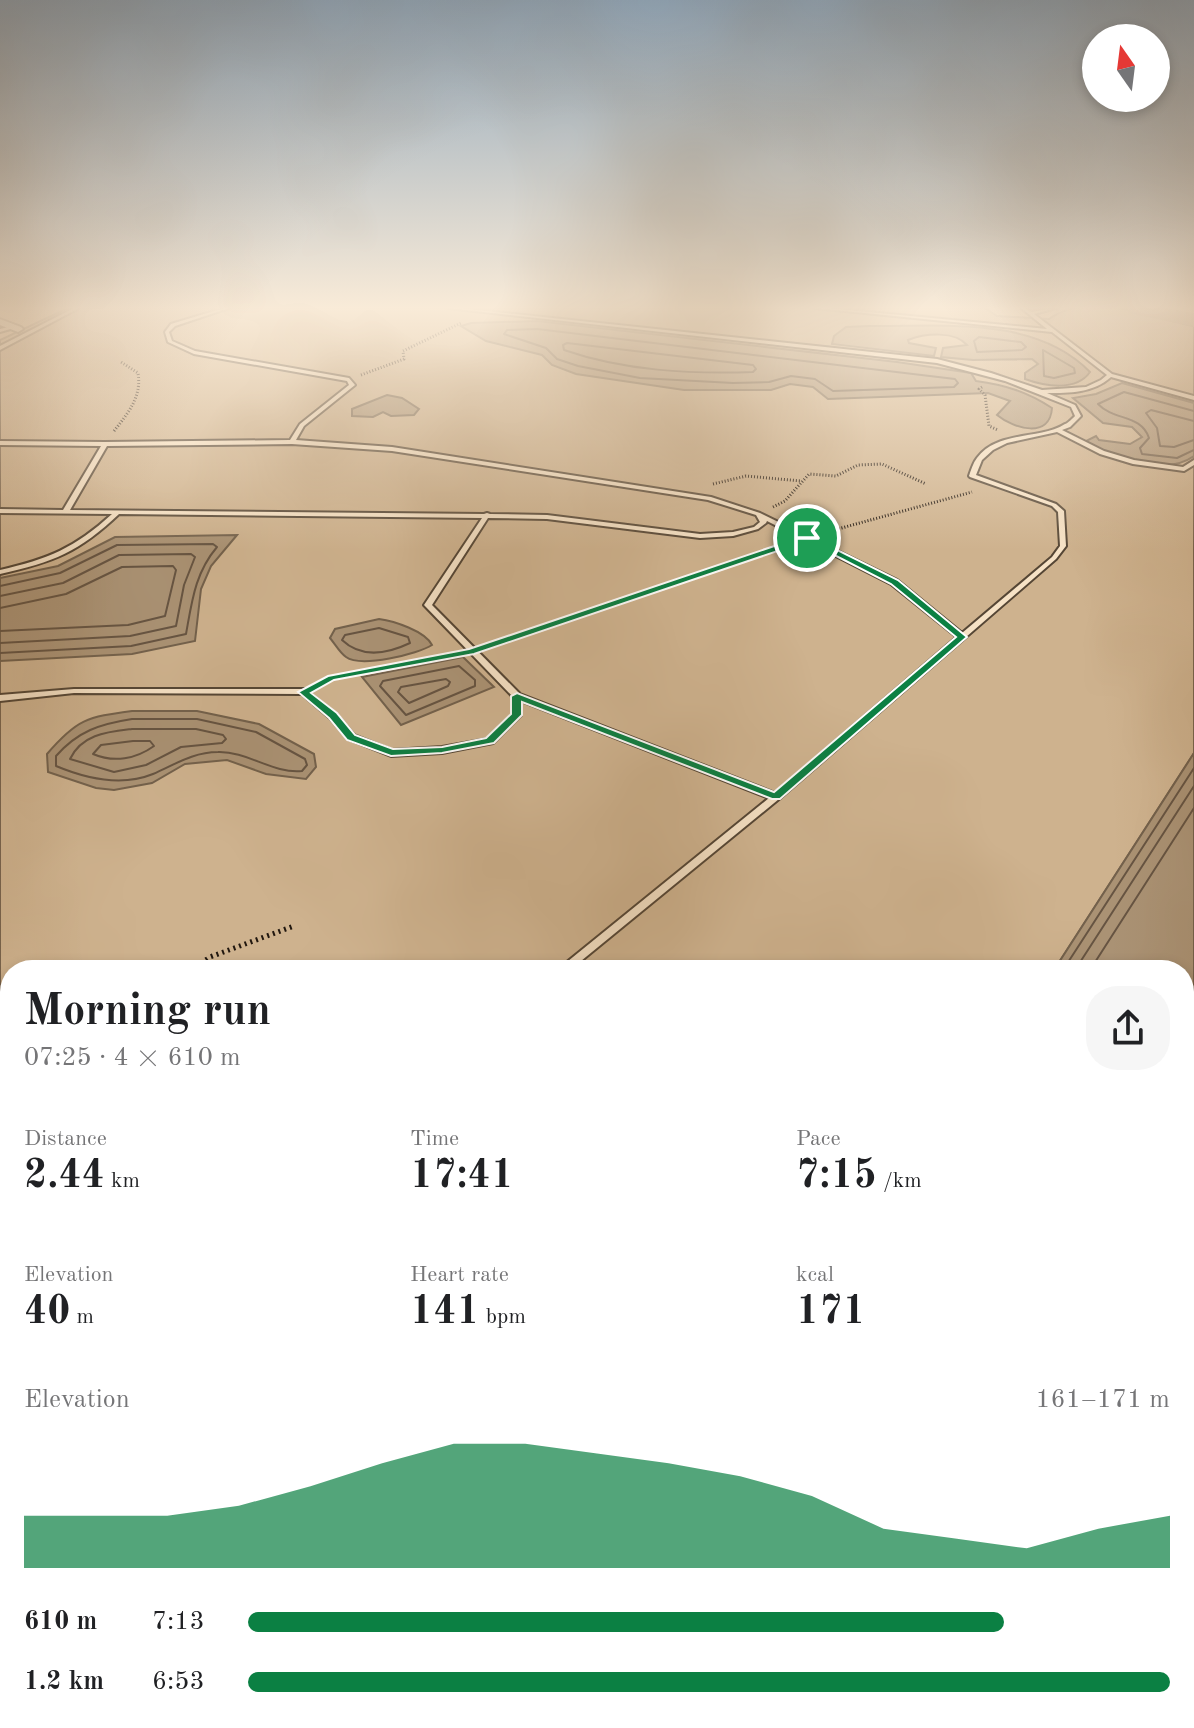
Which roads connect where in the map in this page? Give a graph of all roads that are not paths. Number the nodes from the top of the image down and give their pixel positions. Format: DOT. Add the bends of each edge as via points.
graph roads {
  1 [pos="347,389"];
  2 [pos="1035,389"];
  3 [pos="1085,389"];
  4 [pos="1160,389"];
  5 [pos="1041,391"];
  6 [pos="1194,398"];
  7 [pos="1056,429"];
  8 [pos="292,442"];
  9 [pos="0,443"];
  10 [pos="105,444"];
  11 [pos="1194,462"];
  12 [pos="0,511"];
  13 [pos="19,512"];
  14 [pos="65,512"];
  15 [pos="118,512"];
  16 [pos="758,514"];
  17 [pos="487,515"];
  18 [pos="0,518"];
  19 [pos="0,572"];
  20 [pos="962,637"];
  21 [pos="517,696"];
  22 [pos="0,698"];
  23 [pos="776,797"];
  24 [pos="575,960"];
  1 -- 8 [label="lane" via="302,425"];
  2 -- 5 [label="lane"];
  3 -- 5 [label="lane"];
  4 -- 6 [label="lane"];
  5 -- 7 [label="lane" via="1073,406 1078,416"];
  7 -- 11 [label="lane" via="1101,454 1131,463 1184,469"];
  7 -- 20 [label="lane" via="1013,437 974,468 972,476 1061,511 1063,546"];
  8 -- 10 [label="lane"];
  8 -- 16 [label="lane" via="392,449 685,494"];
  9 -- 10 [label="lane"];
  10 -- 14 [label="lane"];
  12 -- 13 [label="lane"];
  13 -- 14 [label="lane"];
  13 -- 18 [label="lane"];
  14 -- 15 [label="lane"];
  15 -- 17 [label="lane"];
  15 -- 19 [label="lane" via="90,540 58,557"];
  16 -- 17 [label="lane" via="764,522 756,528 700,536"];
  16 -- 20 [label="lane" via="894,582"];
  17 -- 21 [label="lane" via="428,605"];
  20 -- 23 [label="lane"];
  21 -- 22 [label="lane" via="517,715 490,741 391,753 351,737 304,692 74,691"];
  21 -- 23 [label="lane"];
  23 -- 24 [label="lane"];
}
